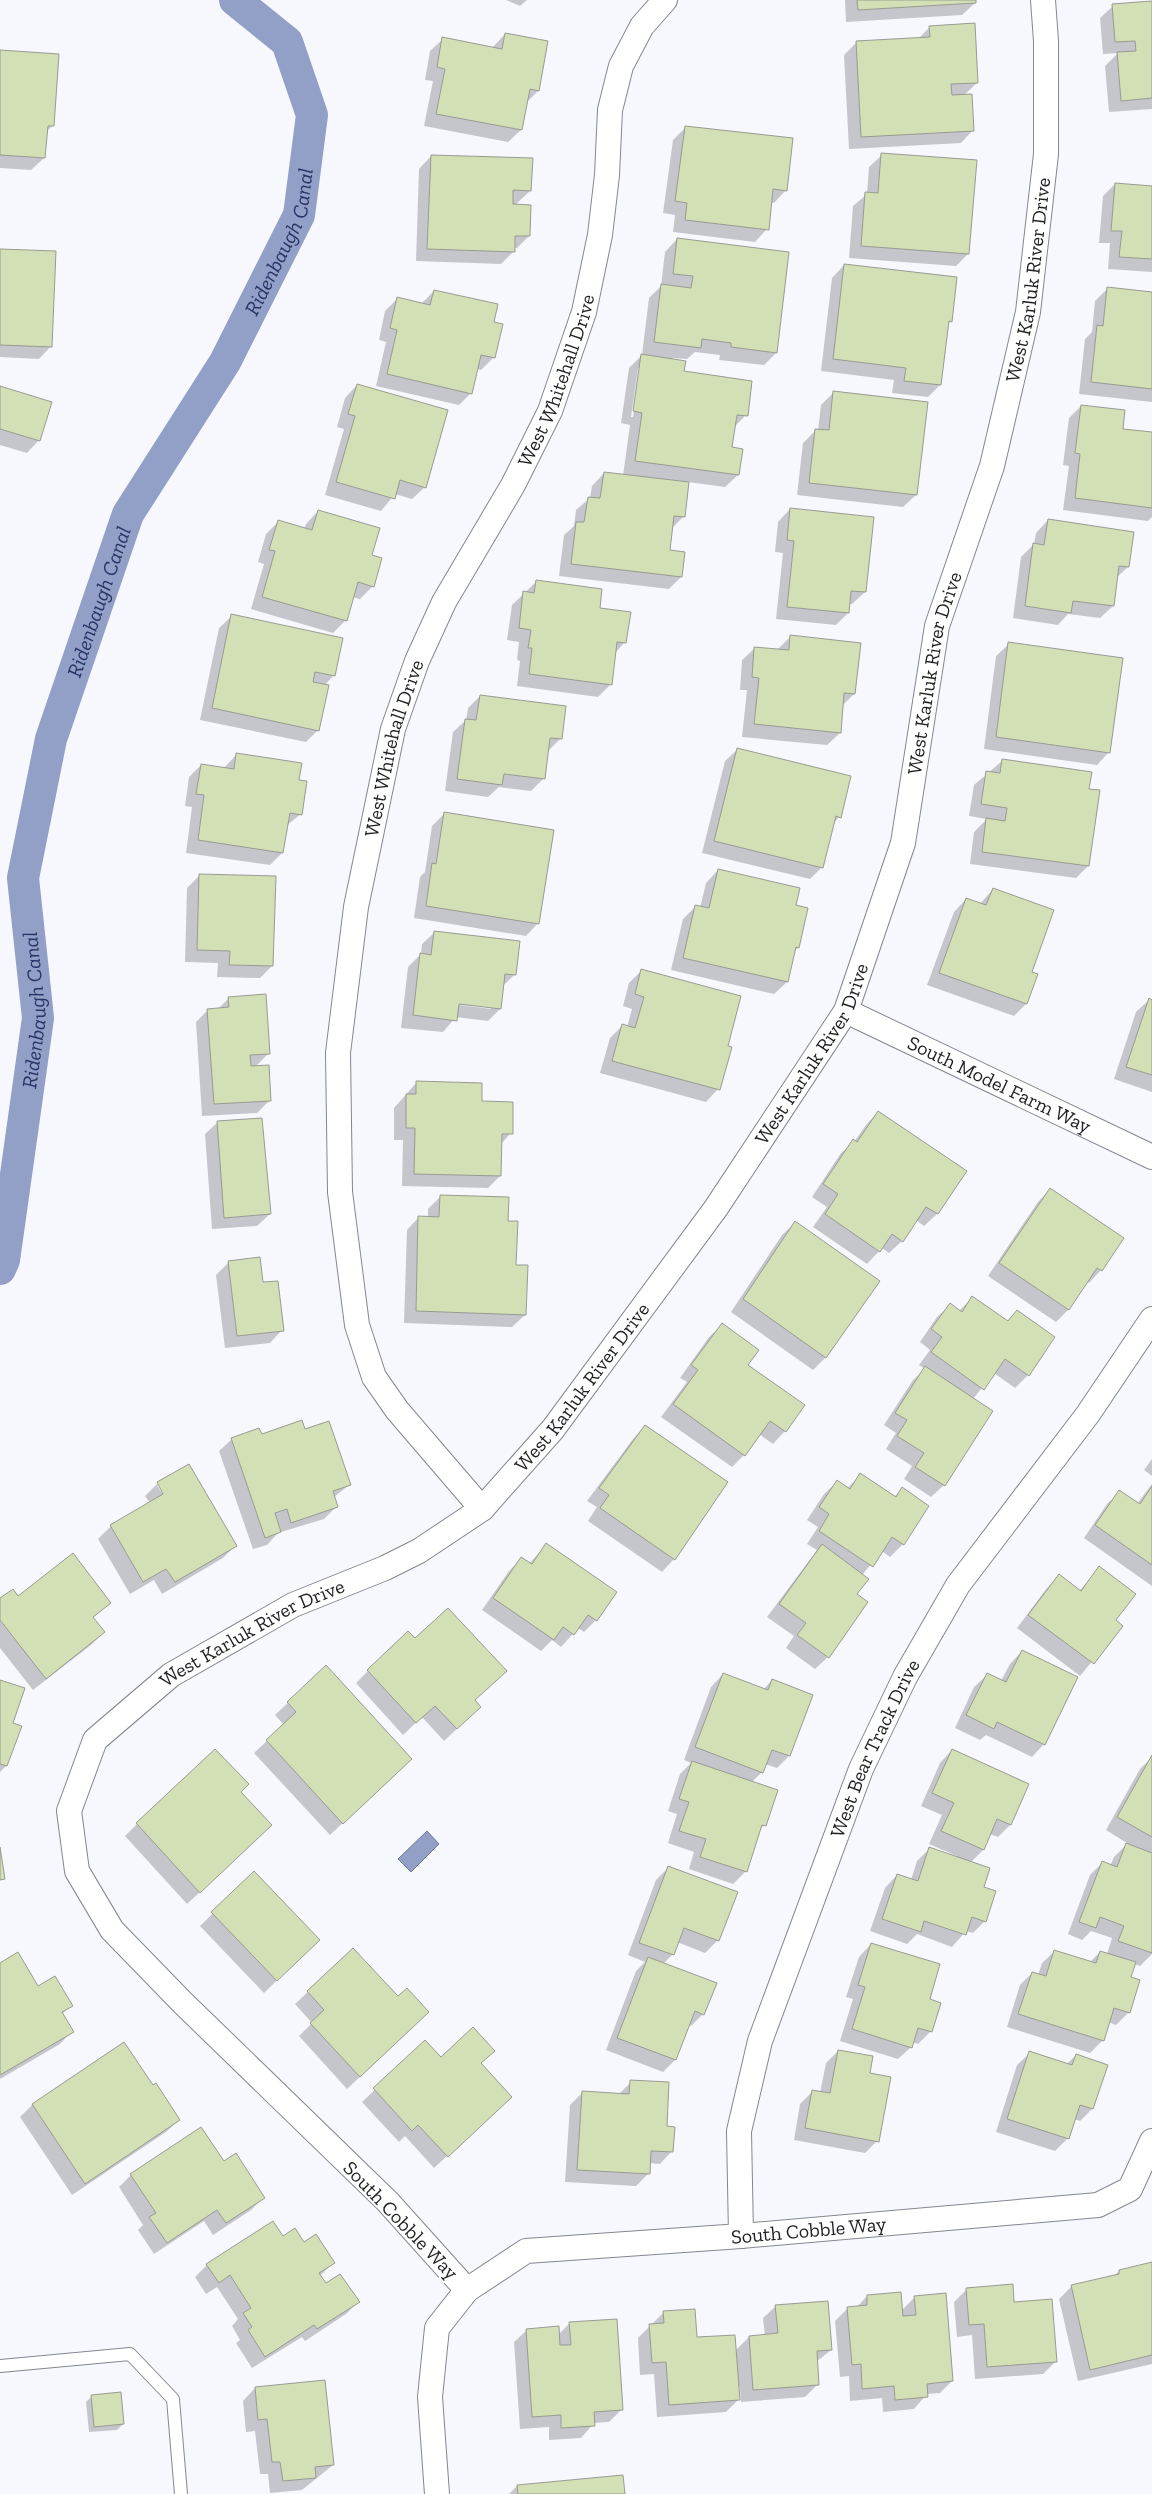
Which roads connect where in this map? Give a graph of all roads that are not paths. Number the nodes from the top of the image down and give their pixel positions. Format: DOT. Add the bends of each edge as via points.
graph roads {
  1 [pos="665,0"];
  2 [pos="1043,0"];
  3 [pos="846,1011"];
  4 [pos="1152,1157"];
  5 [pos="1152,1319"];
  6 [pos="482,1509"];
  7 [pos="70,1811"];
  8 [pos="1152,2141"];
  9 [pos="741,2236"];
  10 [pos="468,2290"];
  11 [pos="0,2366"];
  12 [pos="181,2494"];
  13 [pos="437,2494"];
  1 -- 6 [label="street, West Whitehall Drive" via="642,26 621,66 610,110 601,226 584,312 550,411 513,485 444,602 393,729 356,907 339,1043 340,1192 357,1325 374,1377"];
  2 -- 3 [label="street, West Karluk River Drive" via="1046,154 1028,312 992,466 937,626 903,843"];
  3 -- 4 [label="street, South Model Farm Way"];
  3 -- 6 [label="street, West Karluk River Drive" via="716,1208 553,1429"];
  5 -- 9 [label="street, West Bear Track Drive" via="1088,1414 958,1585 904,1677 861,1768 760,2041 739,2131"];
  6 -- 7 [label="street, West Karluk River Drive" via="419,1550 385,1568 293,1605 171,1675 95,1740"];
  7 -- 10 [label="street, South Cobble Way" via="77,1871 112,1930 388,2202"];
  8 -- 9 [label="street, South Cobble Way" via="1130,2189 1098,2205"];
  9 -- 10 [label="street, South Cobble Way" via="526,2251"];
  10 -- 13 [label="street" via="438,2328 430,2397"];
  11 -- 12 [label="lane" via="130,2354 172,2399"];
}
